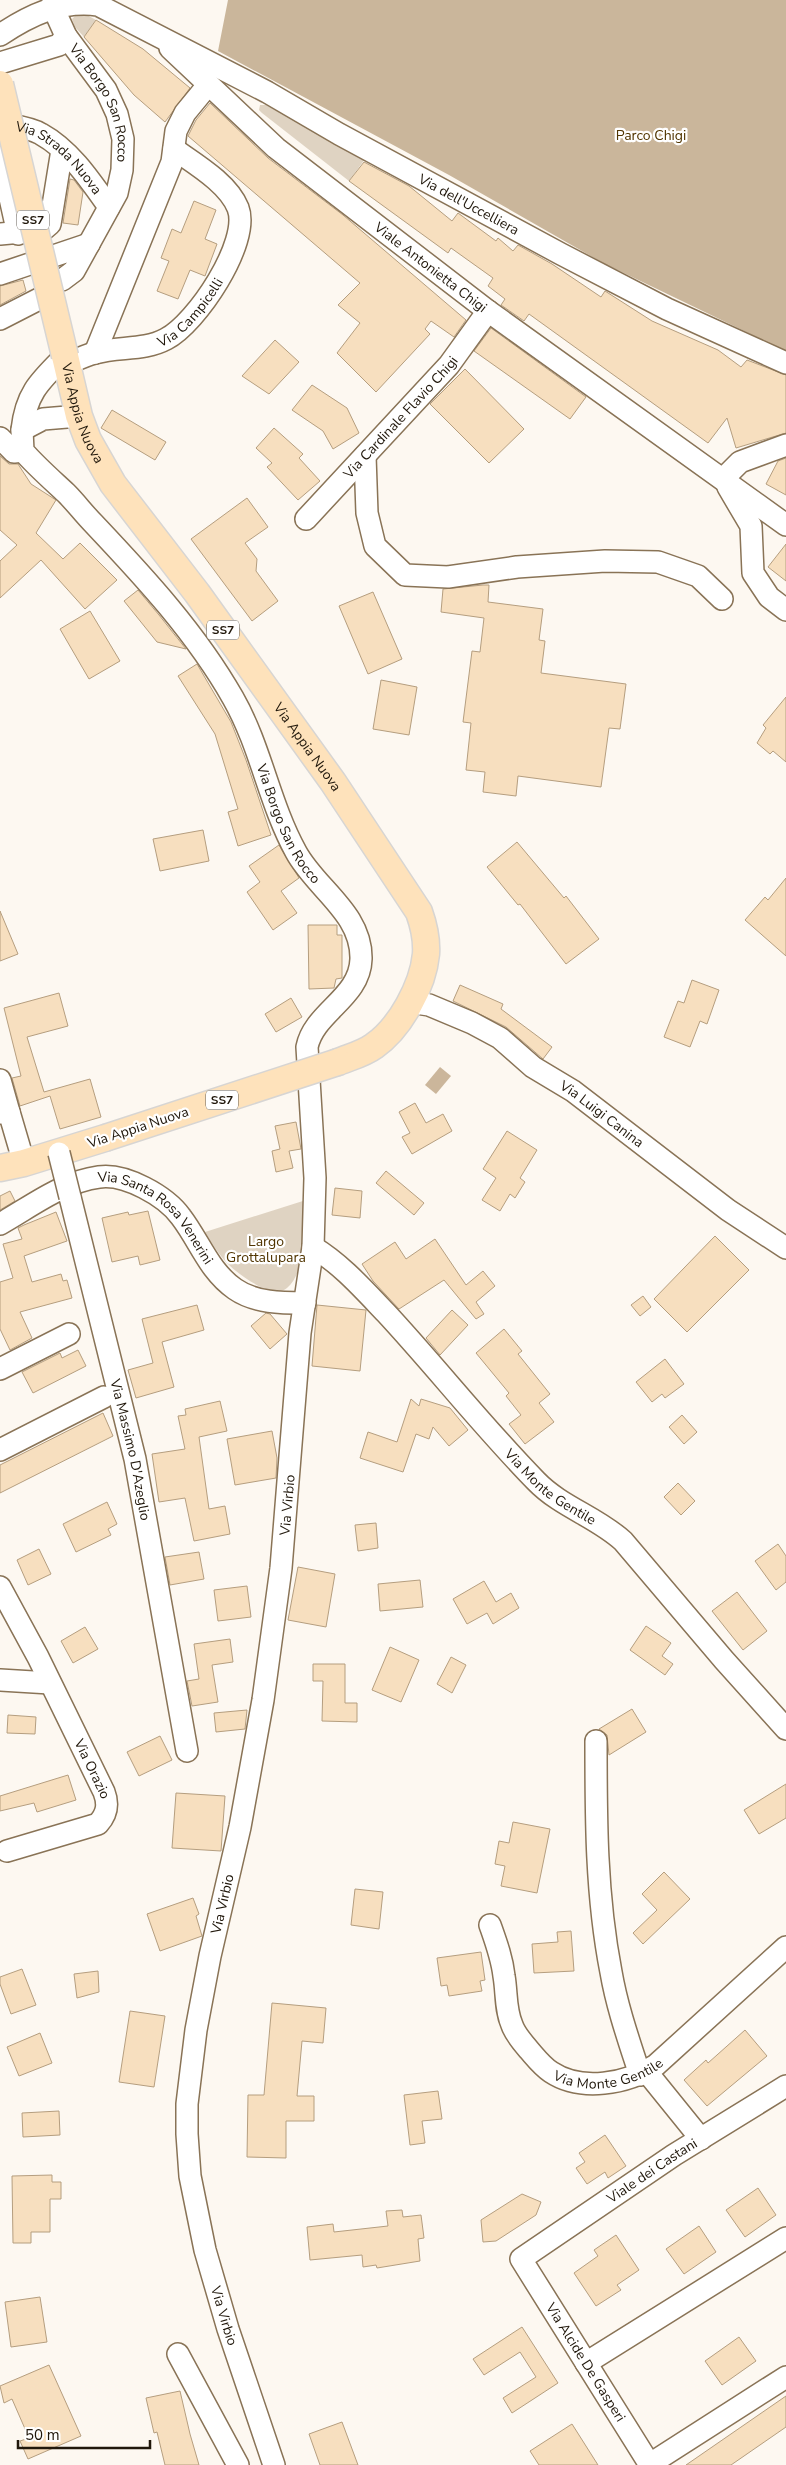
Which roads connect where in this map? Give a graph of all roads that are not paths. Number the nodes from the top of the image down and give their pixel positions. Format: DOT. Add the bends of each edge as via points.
graph roads {
  1 [pos="52,5"];
  2 [pos="0,35"];
  3 [pos="157,35"];
  4 [pos="66,36"];
  5 [pos="0,63"];
  6 [pos="0,84"];
  7 [pos="208,85"];
  8 [pos="267,92"];
  9 [pos="0,123"];
  10 [pos="249,123"];
  11 [pos="174,149"];
  12 [pos="62,150"];
  13 [pos="0,153"];
  14 [pos="109,207"];
  15 [pos="9,234"];
  16 [pos="89,244"];
  17 [pos="0,274"];
  18 [pos="62,280"];
  19 [pos="39,299"];
  20 [pos="488,310"];
  21 [pos="0,319"];
  22 [pos="95,352"];
  23 [pos="66,360"];
  24 [pos="786,363"];
  25 [pos="79,416"];
  26 [pos="22,430"];
  27 [pos="0,438"];
  28 [pos="786,445"];
  29 [pos="23,451"];
  30 [pos="365,456"];
  31 [pos="723,479"];
  32 [pos="306,519"];
  33 [pos="786,525"];
  34 [pos="722,599"];
  35 [pos="786,610"];
  36 [pos="409,1002"];
  37 [pos="0,1080"];
  38 [pos="5,1113"];
  39 [pos="59,1153"];
  40 [pos="12,1166"];
  41 [pos="0,1224"];
  42 [pos="313,1247"];
  43 [pos="786,1248"];
  44 [pos="305,1303"];
  45 [pos="69,1334"];
  46 [pos="0,1369"];
  47 [pos="104,1397"];
  48 [pos="0,1450"];
  49 [pos="0,1587"];
  50 [pos="0,1680"];
  51 [pos="50,1683"];
  52 [pos="786,1729"];
  53 [pos="596,1741"];
  54 [pos="188,1751"];
  55 [pos="7,1850"];
  56 [pos="490,1925"];
  57 [pos="786,1947"];
  58 [pos="643,2073"];
  59 [pos="786,2086"];
  60 [pos="701,2139"];
  61 [pos="786,2238"];
  62 [pos="521,2259"];
  63 [pos="178,2354"];
  64 [pos="586,2363"];
  65 [pos="786,2377"];
  66 [pos="650,2464"];
  67 [pos="238,2465"];
  68 [pos="274,2465"];
  1 -- 2 [label="street"];
  1 -- 3 [label="street, Via dell'Uccelliera" via="74,1 98,5"];
  1 -- 4 [label="street, Via Borgo San Rocco"];
  3 -- 7 [label="street, Viale Antonietta Chigi"];
  3 -- 8 [label="street, Via dell'Uccelliera"];
  4 -- 5 [label="street" via="59,45"];
  4 -- 14 [label="street, Via Borgo San Rocco" via="106,90 117,114 123,140 120,181"];
  6 -- 23 [label="main road, Via Appia Nuova / SS7, bridge"];
  7 -- 10 [label="street, Viale Antonietta Chigi"];
  7 -- 11 [label="street" via="184,113 176,131"];
  8 -- 10 [label="street" via="250,95 246,108"];
  8 -- 24 [label="street, Via dell'Uccelliera" via="569,258 667,309"];
  9 -- 12 [label="street, Via Strada Nuova" via="40,133"];
  10 -- 20 [label="street, Viale Antonietta Chigi" via="276,148"];
  11 -- 22 [label="street" via="172,162"];
  11 -- 22 [label="street, Via Campicelli" via="221,186 238,209 240,220 234,245 220,280 182,327 151,345"];
  12 -- 14 [label="street, Via Strada Nuova" via="72,158"];
  12 -- 15 [label="street" via="50,224 43,230"];
  13 -- 15 [label="street"];
  14 -- 16 [label="street, Via Borgo San Rocco"];
  16 -- 17 [label="street"];
  16 -- 18 [label="street, Via Borgo San Rocco" via="74,271"];
  19 -- 21 [label="street"];
  20 -- 30 [label="street, Via Cardinale Flavio Chigi" via="449,364"];
  20 -- 31 [label="street, Viale Antonietta Chigi"];
  22 -- 23 [label="street, Via Campicelli"];
  23 -- 25 [label="main road, Via Appia Nuova / SS7"];
  23 -- 26 [label="street" via="33,389 27,400"];
  25 -- 26 [label="street" via="43,419"];
  25 -- 36 [label="main road, Via Appia Nuova / SS7" via="88,440 113,484 328,774 414,902 424,928 426,953 422,974"];
  26 -- 29 [label="street"];
  27 -- 29 [label="street, Via Borgo San Rocco" via="14,452"];
  28 -- 31 [label="street" via="740,462"];
  29 -- 42 [label="street, Via Borgo San Rocco" via="127,557 196,641 246,722 282,823 296,852 318,884 351,921 360,946 360,970 345,996 312,1033 306,1058 315,1178"];
  30 -- 32 [label="street, Via Cardinale Flavio Chigi"];
  30 -- 34 [label="street" via="367,514 375,546 405,576 448,577 517,567 605,561 658,562 698,576"];
  31 -- 33 [label="street, Viale Antonietta Chigi"];
  31 -- 35 [label="street" via="751,526 753,573 769,597"];
  36 -- 39 [label="main road, Via Appia Nuova / SS7, bridge" via="384,1037 361,1054"];
  36 -- 43 [label="street, Via Luigi Canina" via="429,1005 500,1038 728,1210"];
  37 -- 38 [label="street"];
  38 -- 40 [label="street"];
  39 -- 40 [label="main road, Via Appia Nuova / SS7"];
  39 -- 54 [label="street, Via Massimo D'Azeglio, bridge" via="135,1459"];
  41 -- 44 [label="street, Via Santa Rosa Venerini" via="72,1184 100,1176 122,1178 142,1186 180,1215 219,1276 237,1290 258,1300"];
  42 -- 44 [label="street"];
  42 -- 52 [label="street, Via Monte Gentile" via="355,1280 538,1483 567,1506 604,1526 623,1541"];
  44 -- 68 [label="street, Via Virbio" via="271,1650 240,1827 204,1982 187,2112 188,2166 200,2232 228,2329"];
  45 -- 46 [label="street"];
  47 -- 48 [label="street"];
  49 -- 51 [label="street, Via Orazio"];
  50 -- 51 [label="street"];
  51 -- 55 [label="street, Via Orazio" via="104,1792 106,1812 98,1824"];
  53 -- 58 [label="street" via="597,1857 603,1923 611,1975"];
  56 -- 58 [label="street, Via Monte Gentile" via="502,1963 511,2023 541,2065 563,2078 588,2082 620,2080"];
  57 -- 58 [label="street, Via Monte Gentile" via="675,2050"];
  58 -- 60 [label="street"];
  59 -- 60 [label="street, Viale dei Castani"];
  60 -- 62 [label="street, Viale dei Castani"];
  61 -- 64 [label="street"];
  62 -- 64 [label="street, Via Alcide De Gasperi"];
  63 -- 67 [label="street"];
  64 -- 66 [label="street, Via Alcide De Gasperi"];
  65 -- 66 [label="street"];
}
